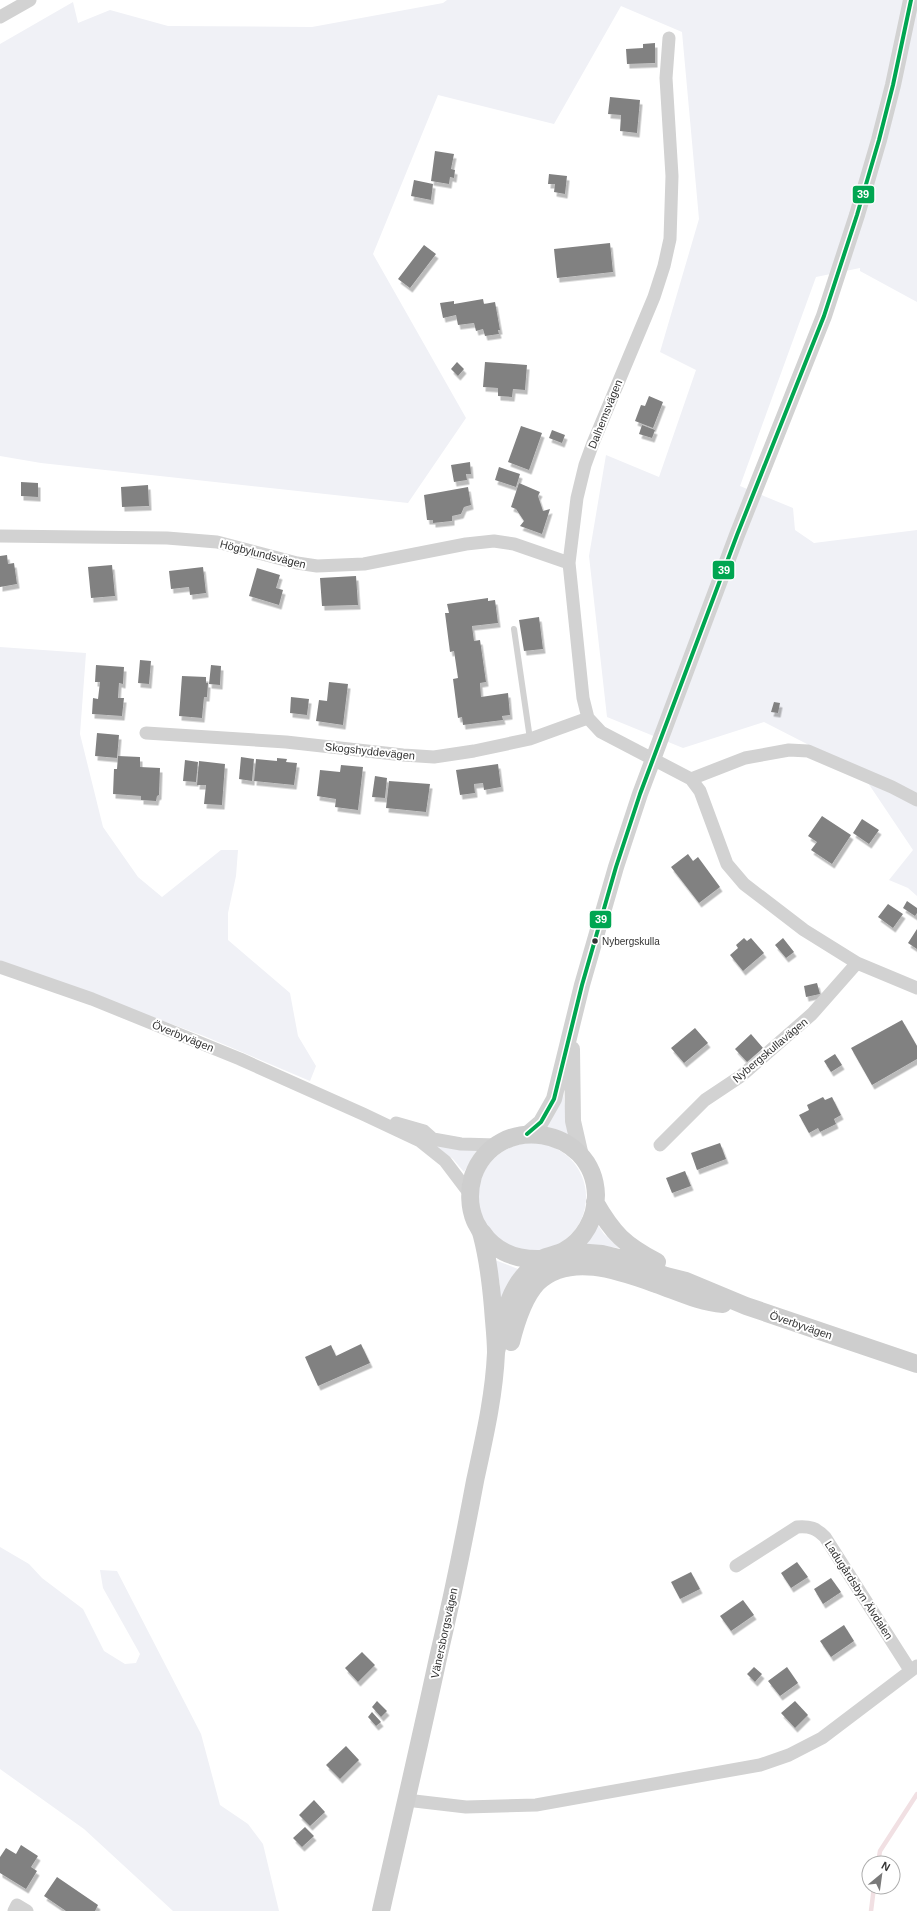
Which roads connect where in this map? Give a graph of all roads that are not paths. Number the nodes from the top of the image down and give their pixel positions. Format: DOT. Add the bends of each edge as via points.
graph roads {
  1 [pos="30,0"];
  2 [pos="911,0"];
  3 [pos="0,17"];
  4 [pos="669,38"];
  5 [pos="0,536"];
  6 [pos="569,563"];
  7 [pos="514,629"];
  8 [pos="588,718"];
  9 [pos="146,733"];
  10 [pos="530,739"];
  11 [pos="653,759"];
  12 [pos="691,779"];
  13 [pos="917,800"];
  14 [pos="857,963"];
  15 [pos="0,967"];
  16 [pos="917,988"];
  17 [pos="570,1036"];
  18 [pos="363,1114"];
  19 [pos="527,1134"];
  20 [pos="496,1145"];
  21 [pos="660,1145"];
  22 [pos="581,1156"];
  23 [pos="470,1194"];
  24 [pos="595,1202"];
  25 [pos="482,1232"];
  26 [pos="564,1252"];
  27 [pos="542,1259"];
  28 [pos="686,1281"];
  29 [pos="746,1306"];
  30 [pos="496,1352"];
  31 [pos="917,1364"];
  32 [pos="491,1401"];
  33 [pos="736,1566"];
  34 [pos="913,1668"];
  35 [pos="406,1800"];
  36 [pos="14,1911"];
  37 [pos="26,1911"];
  38 [pos="380,1911"];
  1 -- 3 [label="street"];
  2 -- 11 [label="street, Vänersborgsvägen" via="879,140 826,309"];
  4 -- 6 [label="street, Dalhemsvägen" via="666,78 672,176 670,239 654,297 584,465"];
  5 -- 6 [label="street, Högbylundsvägen" via="167,538 217,542 317,566 364,564 494,541 514,544"];
  6 -- 8 [label="street, Dalhemsvägen" via="583,698"];
  7 -- 10 [label="lane"];
  8 -- 10 [label="street, Skogshyddevägen"];
  8 -- 11 [label="street, Dalhemsvägen" via="601,732"];
  9 -- 10 [label="street, Skogshyddevägen" via="286,742 434,757"];
  11 -- 12 [label="street"];
  11 -- 17 [label="street, Vänersborgsvägen" via="616,867"];
  12 -- 13 [label="street" via="745,758 789,750 808,751"];
  12 -- 14 [label="street" via="700,791 727,864 744,884 804,930"];
  14 -- 16 [label="street"];
  14 -- 21 [label="street, Nybergskullavägen" via="812,1014 742,1076 705,1100"];
  15 -- 18 [label="street, Överbyvägen" via="92,999 240,1059"];
  17 -- 19 [label="street, Vänersborgsvägen" via="554,1099 541,1122"];
  17 -- 22 [label="street, Vänersborgsvägen" via="573,1121"];
  18 -- 20 [label="street, Överbyvägen" via="424,1131 433,1139 461,1144"];
  18 -- 23 [label="street, Överbyvägen" via="420,1141 445,1161"];
  19 -- 20 [label="main road, Vänersborgsvägen"];
  19 -- 22 [label="main road" via="557,1139"];
  20 -- 23 [label="main road, Vänersborgsvägen" via="478,1167"];
  22 -- 24 [label="main road, Vänersborgsvägen" via="593,1179"];
  23 -- 25 [label="main road, Vänersborgsvägen" via="472,1212"];
  24 -- 26 [label="main road, Vänersborgsvägen" via="594,1213 587,1229 577,1242"];
  24 -- 28 [label="main road, Överbyvägen" via="604,1218 631,1248"];
  25 -- 27 [label="main road" via="494,1246 509,1255 531,1260"];
  25 -- 30 [label="main road, Vänersborgsvägen" via="489,1270"];
  26 -- 27 [label="main road, Vänersborgsvägen"];
  26 -- 28 [label="main road, Överbyvägen" via="602,1254"];
  27 -- 30 [label="main road, Vänersborgsvägen" via="520,1280 510,1300"];
  28 -- 29 [label="main road, Överbyvägen"];
  29 -- 31 [label="main road, Överbyvägen"];
  29 -- 32 [label="main road" via="709,1303 609,1269 580,1266 560,1270 546,1276 529,1294 519,1315 501,1378"];
  30 -- 32 [label="main road, Vänersborgsvägen"];
  32 -- 35 [label="main road, Vänersborgsvägen" via="449,1611"];
  33 -- 34 [label="street, Ladugårdsbyn Älvdalen" via="797,1527 807,1526 818,1530"];
  34 -- 35 [label="street" via="822,1738 789,1756 760,1765 536,1805 466,1807"];
  35 -- 38 [label="main road, Vänersborgsvägen"];
  36 -- 37 [label="street" via="17,1905"];
}
